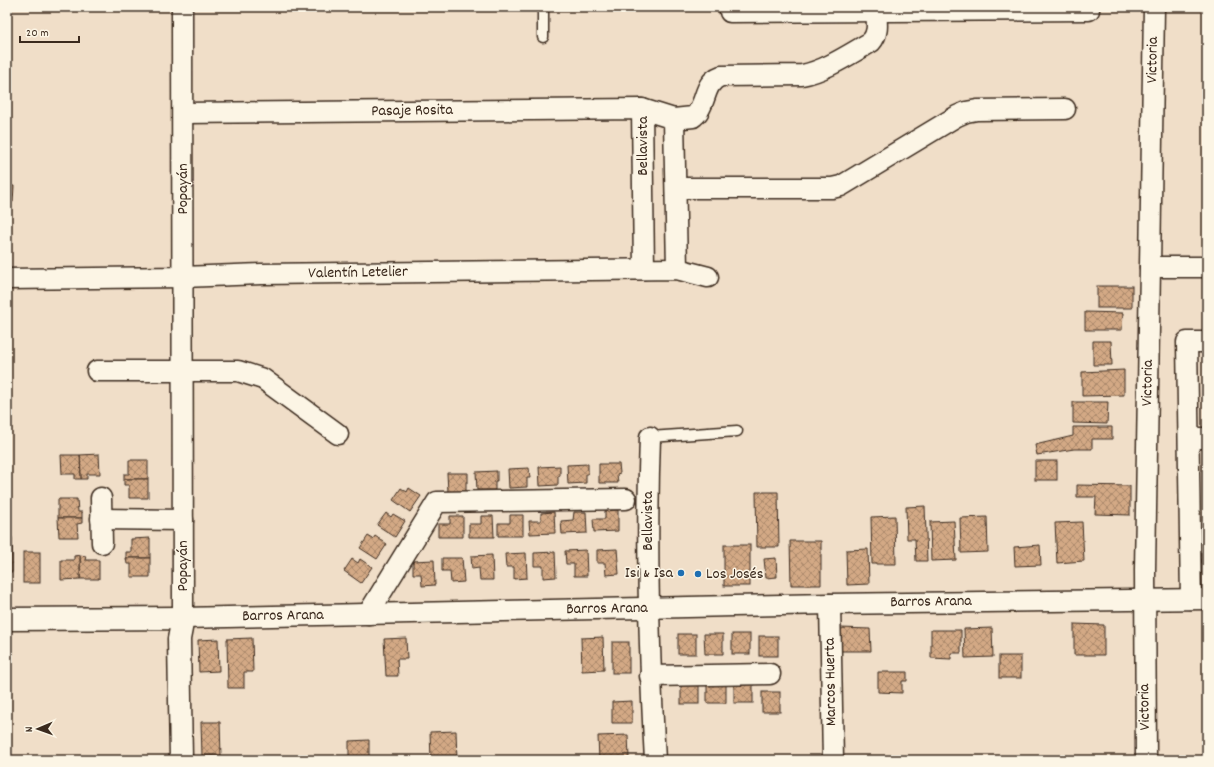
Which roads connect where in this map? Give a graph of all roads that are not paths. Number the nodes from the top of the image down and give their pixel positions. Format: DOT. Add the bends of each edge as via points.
graph roads {
  1 [pos="182,7"];
  2 [pos="543,7"];
  3 [pos="1154,7"];
  4 [pos="1089,10"];
  5 [pos="730,12"];
  6 [pos="876,12"];
  7 [pos="543,38"];
  8 [pos="642,108"];
  9 [pos="1065,110"];
  10 [pos="182,113"];
  11 [pos="674,119"];
  12 [pos="676,188"];
  13 [pos="1150,267"];
  14 [pos="1207,267"];
  15 [pos="644,269"];
  16 [pos="677,269"];
  17 [pos="183,277"];
  18 [pos="708,277"];
  19 [pos="7,279"];
  20 [pos="1207,342"];
  21 [pos="97,371"];
  22 [pos="183,372"];
  23 [pos="737,431"];
  24 [pos="338,434"];
  25 [pos="650,437"];
  26 [pos="1198,438"];
  27 [pos="101,498"];
  28 [pos="626,499"];
  29 [pos="101,519"];
  30 [pos="183,520"];
  31 [pos="1198,530"];
  32 [pos="102,543"];
  33 [pos="1144,599"];
  34 [pos="1199,599"];
  35 [pos="830,604"];
  36 [pos="648,608"];
  37 [pos="368,614"];
  38 [pos="183,618"];
  39 [pos="7,619"];
  40 [pos="770,674"];
  41 [pos="650,676"];
  42 [pos="181,760"];
  43 [pos="655,760"];
  44 [pos="833,760"];
  45 [pos="1146,760"];
  1 -- 10 [label="street, Popayán"];
  2 -- 7 [label="lane"];
  3 -- 13 [label="street, Victoria"];
  4 -- 6 [label="street"];
  5 -- 6 [label="street"];
  6 -- 11 [label="street" via="878,27 874,39 827,66 802,75 714,78 693,118"];
  8 -- 10 [label="street, Pasaje Rosita"];
  8 -- 11 [label="street, Bellavista"];
  8 -- 15 [label="street, Bellavista"];
  9 -- 12 [label="street" via="966,112 841,186 832,188"];
  10 -- 17 [label="street, Popayán"];
  11 -- 12 [label="street, Bellavista"];
  12 -- 16 [label="street, Bellavista"];
  13 -- 14 [label="street"];
  13 -- 33 [label="street, Victoria"];
  15 -- 16 [label="street, Valentín Letelier"];
  15 -- 17 [label="street, Valentín Letelier"];
  16 -- 18 [label="street, Valentín Letelier"];
  17 -- 19 [label="street, Valentín Letelier"];
  17 -- 22 [label="street, Popayán"];
  20 -- 26 [label="street" via="1187,342"];
  21 -- 22 [label="street"];
  22 -- 24 [label="street" via="238,372 262,379"];
  22 -- 30 [label="street, Popayán"];
  23 -- 25 [label="lane"];
  25 -- 36 [label="street, Bellavista"];
  26 -- 31 [label="street"];
  27 -- 29 [label="street"];
  28 -- 37 [label="street" via="437,502"];
  29 -- 30 [label="street"];
  29 -- 32 [label="street"];
  30 -- 38 [label="street, Popayán"];
  31 -- 34 [label="street"];
  33 -- 34 [label="street, Barros Arana"];
  33 -- 35 [label="street, Barros Arana"];
  33 -- 45 [label="street, Victoria"];
  35 -- 36 [label="street, Barros Arana"];
  35 -- 44 [label="street, Marcos Huerta"];
  36 -- 37 [label="street, Barros Arana"];
  36 -- 41 [label="street, Bellavista"];
  37 -- 38 [label="street, Barros Arana"];
  38 -- 39 [label="main road, Barros Arana"];
  38 -- 42 [label="main road, Popayán" via="179,639"];
  40 -- 41 [label="street"];
  41 -- 43 [label="street, Bellavista"];
}
